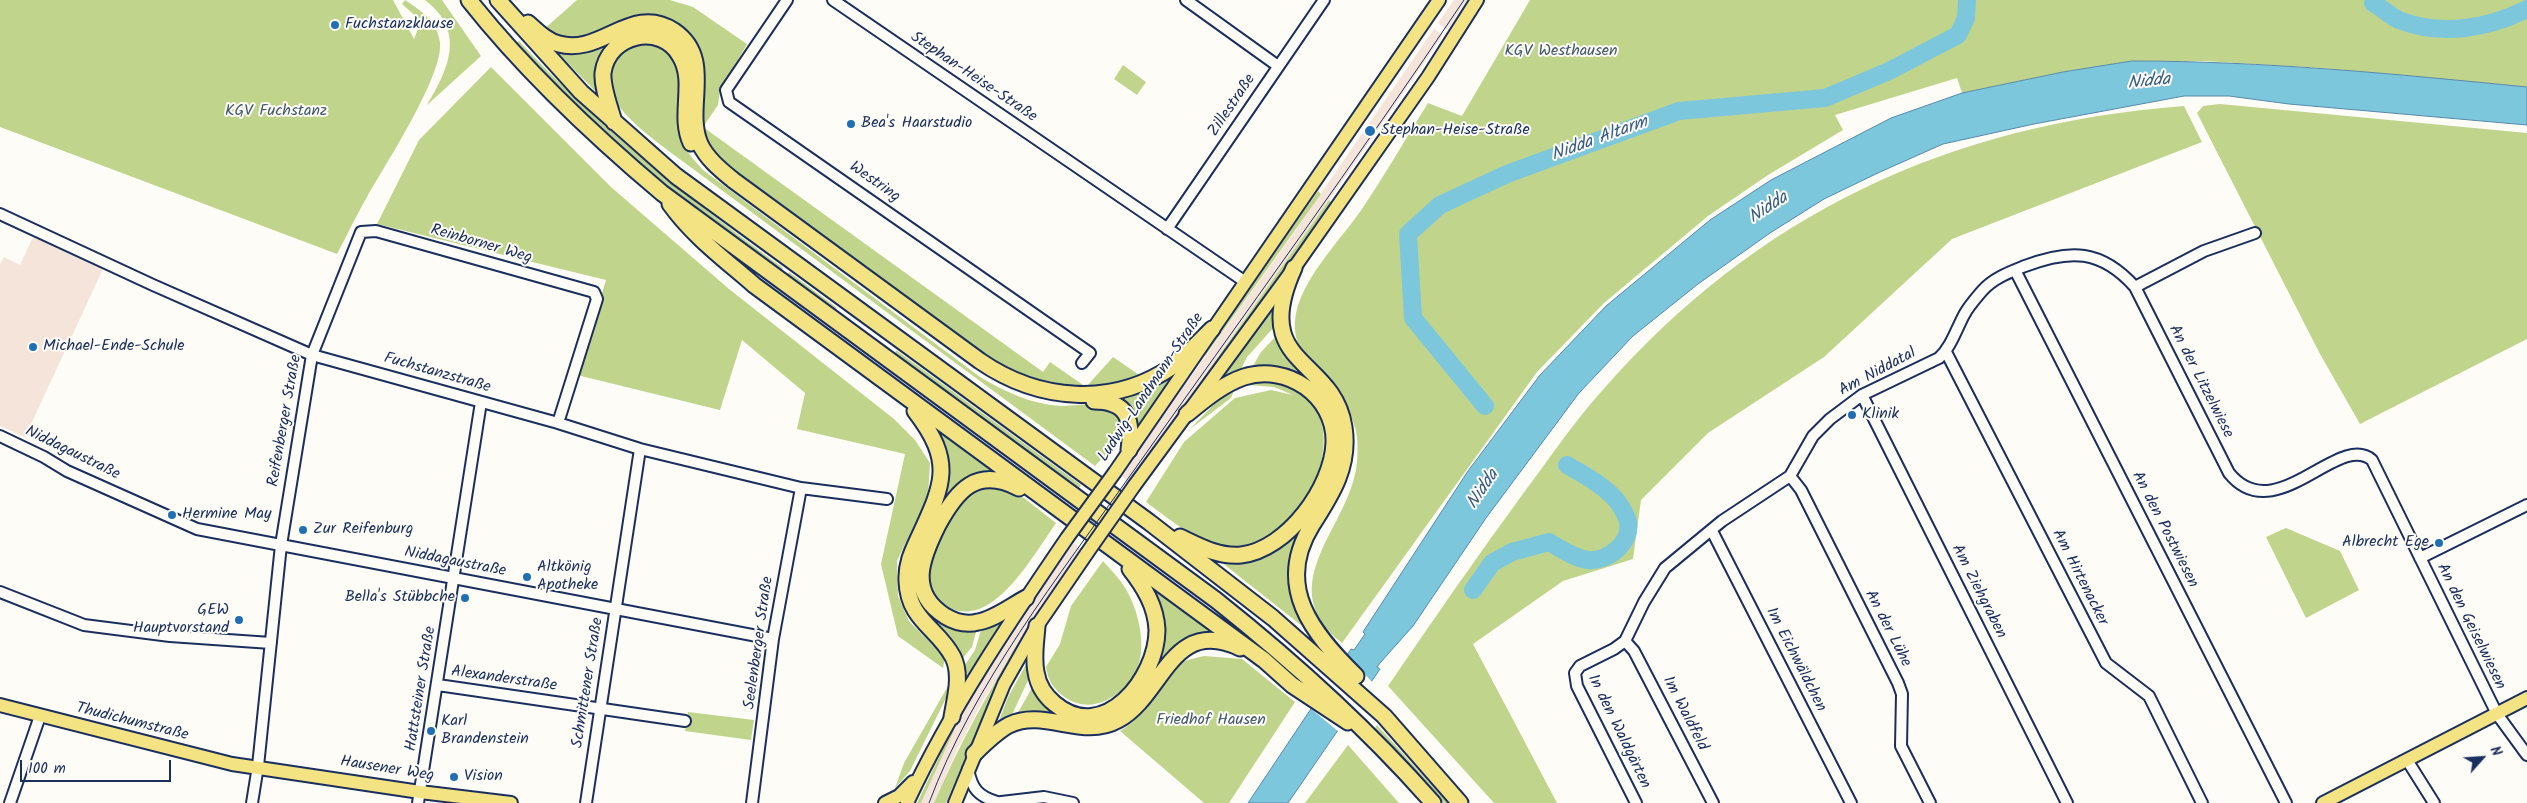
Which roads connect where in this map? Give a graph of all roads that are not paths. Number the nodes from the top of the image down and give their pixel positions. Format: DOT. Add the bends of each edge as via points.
graph roads {
  1 [pos="469,0"];
  2 [pos="499,0"];
  3 [pos="787,0"];
  4 [pos="833,0"];
  5 [pos="1186,0"];
  6 [pos="1324,0"];
  7 [pos="1439,0"];
  8 [pos="1477,0"];
  9 [pos="1278,66"];
  10 [pos="614,122"];
  11 [pos="662,193"];
  12 [pos="0,214"];
  13 [pos="1167,229"];
  14 [pos="361,232"];
  15 [pos="2256,233"];
  16 [pos="1294,268"];
  17 [pos="2015,270"];
  18 [pos="1244,281"];
  19 [pos="2135,287"];
  20 [pos="1212,329"];
  21 [pos="1946,352"];
  22 [pos="312,355"];
  23 [pos="1082,363"];
  24 [pos="1862,395"];
  25 [pos="903,396"];
  26 [pos="481,402"];
  27 [pos="1187,414"];
  28 [pos="558,423"];
  29 [pos="0,436"];
  30 [pos="640,449"];
  31 [pos="1129,450"];
  32 [pos="2366,455"];
  33 [pos="1790,476"];
  34 [pos="801,488"];
  35 [pos="887,499"];
  36 [pos="1047,502"];
  37 [pos="2527,505"];
  38 [pos="1149,522"];
  39 [pos="1712,531"];
  40 [pos="281,545"];
  41 [pos="1120,555"];
  42 [pos="2420,558"];
  43 [pos="455,578"];
  44 [pos="0,592"];
  45 [pos="1026,598"];
  46 [pos="616,610"];
  47 [pos="1037,626"];
  48 [pos="773,639"];
  49 [pos="1624,641"];
  50 [pos="271,643"];
  51 [pos="1318,646"];
  52 [pos="1264,660"];
  53 [pos="438,685"];
  54 [pos="2527,698"];
  55 [pos="0,705"];
  56 [pos="600,709"];
  57 [pos="2496,714"];
  58 [pos="40,716"];
  59 [pos="952,717"];
  60 [pos="685,721"];
  61 [pos="1371,736"];
  62 [pos="974,754"];
  63 [pos="2527,754"];
  64 [pos="2407,760"];
  65 [pos="258,766"];
  66 [pos="968,769"];
  67 [pos="922,770"];
  68 [pos="419,798"];
  69 [pos="995,802"];
  70 [pos="10,803"];
  71 [pos="252,803"];
  72 [pos="511,803"];
  73 [pos="586,803"];
  74 [pos="752,803"];
  75 [pos="885,803"];
  76 [pos="907,803"];
  77 [pos="955,803"];
  78 [pos="1073,803"];
  79 [pos="1432,803"];
  80 [pos="1460,803"];
  81 [pos="1636,803"];
  82 [pos="1713,803"];
  83 [pos="1851,803"];
  84 [pos="1930,803"];
  85 [pos="2067,803"];
  86 [pos="2202,803"];
  87 [pos="2286,803"];
  88 [pos="2323,803"];
  89 [pos="2434,803"];
  1 -- 11 [label="highway" via="564,105"];
  2 -- 10 [label="highway" via="550,60"];
  2 -- 20 [label="highway" via="542,35 568,46 589,43 638,23 656,24 675,32 689,46 697,66 696,127 700,144 711,161 1008,379 1040,390 1071,395 1122,390 1171,367"];
  3 -- 23 [label="street, Westring" via="726,90 729,102 1090,353"];
  4 -- 13 [label="street, Stephan-Heise-Straße"];
  5 -- 9 [label="street"];
  6 -- 9 [label="street, Zillestraße"];
  7 -- 18 [label="main road, Ludwig-Landmann-Straße"];
  8 -- 16 [label="main road" via="1428,77"];
  9 -- 13 [label="street, Zillestraße"];
  10 -- 31 [label="highway" via="603,73 610,54 636,36 657,37 666,42 675,48 685,66 684,120 689,139 700,157 717,174 992,375 1038,396 1116,404 1125,413 1131,427"];
  10 -- 38 [label="highway" via="676,176"];
  11 -- 25 [label="highway" via="687,228 701,241 754,285"];
  11 -- 61 [label="highway" via="1216,600 1302,670"];
  12 -- 22 [label="street, Fuchstanzstraße"];
  13 -- 18 [label="street, Stephan-Heise-Straße"];
  14 -- 22 [label="street, Reifenberger Straße"];
  14 -- 28 [label="street, Reinborner Weg" via="376,231 594,292 596,299"];
  15 -- 19 [label="street" via="2204,251"];
  16 -- 27 [label="main road"];
  16 -- 51 [label="highway" via="1282,302 1284,335 1298,360 1331,395 1340,412 1346,439 1336,486 1305,538 1297,562 1300,602"];
  17 -- 19 [label="street" via="2056,256 2083,255 2114,267"];
  17 -- 21 [label="street" via="1982,291 1965,313"];
  17 -- 87 [label="street, An den Postwiesen"];
  18 -- 20 [label="main road, Ludwig-Landmann-Straße"];
  19 -- 32 [label="street, An der Litzelwiese" via="2228,472 2238,482 2253,490 2276,490 2342,458"];
  20 -- 31 [label="main road, Ludwig-Landmann-Straße"];
  21 -- 24 [label="street, Am Niddatal"];
  21 -- 86 [label="street, Am Hirtenacker" via="2106,663 2149,696"];
  22 -- 26 [label="street, Fuchstanzstraße"];
  22 -- 40 [label="street, Reifenberger Straße"];
  24 -- 33 [label="street, Am Niddatal" via="1813,436"];
  24 -- 85 [label="street, Am Ziehgraben"];
  25 -- 36 [label="highway"];
  25 -- 59 [label="highway" via="931,432 940,456 942,477 936,500 910,557 906,580 918,616 954,658 957,679"];
  26 -- 28 [label="street, Fuchstanzstraße"];
  26 -- 43 [label="street, Hattsteiner Straße"];
  27 -- 38 [label="highway" via="1228,384 1245,377 1265,374 1291,378 1315,395 1331,425 1334,442 1324,482 1294,525 1271,545 1255,552 1241,555 1216,553"];
  27 -- 47 [label="main road, bridge"];
  28 -- 30 [label="street, Fuchstanzstraße"];
  29 -- 40 [label="street, Niddagaustraße" via="67,471 197,529"];
  30 -- 34 [label="street, Fuchstanzstraße"];
  30 -- 46 [label="street, Schmittener Straße"];
  31 -- 45 [label="main road, Ludwig-Landmann-Straße, bridge"];
  32 -- 42 [label="street, An den Geiselwiesen" via="2372,460"];
  33 -- 39 [label="street, Am Niddatal" via="1740,508"];
  33 -- 84 [label="street, An der Lühe" via="1801,490 1902,694 1901,746"];
  34 -- 35 [label="street, Fuchstanzstraße"];
  34 -- 48 [label="street, Seelenberger Straße"];
  36 -- 41 [label="highway"];
  36 -- 45 [label="highway" via="996,479 970,485 959,492 949,505 924,552 922,583 931,605 957,622 980,622"];
  37 -- 42 [label="street"];
  38 -- 51 [label="highway"];
  39 -- 49 [label="street, Am Niddatal" via="1665,568"];
  39 -- 83 [label="street, Im Eichwäldchen"];
  40 -- 43 [label="street, Niddagaustraße"];
  40 -- 50 [label="street, Reifenberger Straße"];
  41 -- 47 [label="highway" via="1147,593 1157,630 1149,665 1126,701 1112,711 1096,716 1071,714 1057,706 1045,694 1036,673"];
  41 -- 52 [label="highway"];
  42 -- 57 [label="street, An den Geiselwiesen"];
  43 -- 46 [label="street, Niddagaustraße"];
  43 -- 53 [label="street, Hattsteiner Straße"];
  44 -- 50 [label="street" via="84,625 170,636"];
  45 -- 59 [label="main road, Ludwig-Landmann-Straße"];
  46 -- 48 [label="street, Niddagaustraße"];
  46 -- 56 [label="street, Schmittener Straße"];
  47 -- 62 [label="main road" via="1004,684"];
  48 -- 74 [label="street, Seelenberger Straße"];
  49 -- 81 [label="street, In den Waldgärten" via="1580,666 1574,674"];
  49 -- 82 [label="street, Im Waldfeld" via="1634,651"];
  50 -- 65 [label="street, Reifenberger Straße"];
  51 -- 80 [label="highway" via="1365,685 1384,716"];
  52 -- 61 [label="highway" via="1292,684"];
  52 -- 62 [label="highway" via="1224,642 1191,645 1173,658 1142,699 1118,720 1090,728 1042,719 1024,720 1000,730"];
  53 -- 56 [label="street, Alexanderstraße"];
  53 -- 68 [label="street, Hattsteiner Straße"];
  54 -- 57 [label="main road"];
  55 -- 58 [label="main road, Thudichumstraße"];
  56 -- 60 [label="street, Alexanderstraße"];
  56 -- 73 [label="street, Schmittener Straße"];
  57 -- 63 [label="street, An den Geiselwiesen"];
  57 -- 64 [label="main road"];
  58 -- 65 [label="main road, Thudichumstraße" via="232,764"];
  58 -- 70 [label="street"];
  59 -- 67 [label="main road, Ludwig-Landmann-Straße"];
  61 -- 79 [label="highway"];
  62 -- 66 [label="main road"];
  64 -- 88 [label="main road"];
  64 -- 89 [label="street"];
  65 -- 68 [label="main road, Hausener Weg"];
  65 -- 71 [label="street, Reifenberger Straße"];
  66 -- 69 [label="street" via="972,786 978,794"];
  66 -- 77 [label="main road"];
  67 -- 75 [label="main road" via="904,792"];
  67 -- 76 [label="main road, Ludwig-Landmann-Straße"];
  68 -- 72 [label="main road, Hausener Weg"];
  69 -- 78 [label="street" via="1044,797"];
}
